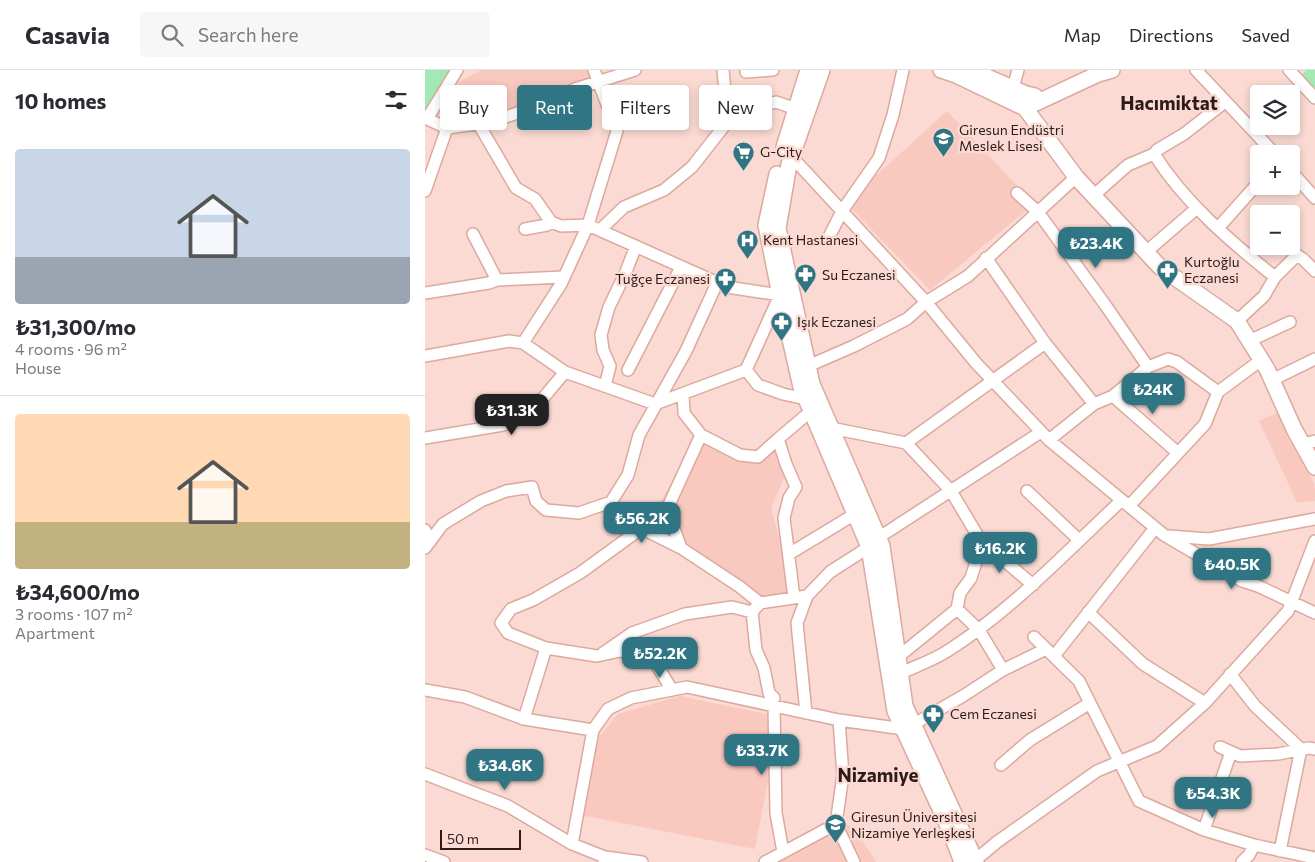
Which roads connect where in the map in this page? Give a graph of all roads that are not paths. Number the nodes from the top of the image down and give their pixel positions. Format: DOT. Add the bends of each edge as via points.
graph roads {
  1 [pos="457,70"];
  2 [pos="595,70"];
  3 [pos="635,70"];
  4 [pos="723,70"];
  5 [pos="773,70"];
  6 [pos="808,70"];
  7 [pos="822,70"];
  8 [pos="903,70"];
  9 [pos="941,70"];
  10 [pos="971,70"];
  11 [pos="1018,70"];
  12 [pos="1196,70"];
  13 [pos="1289,70"];
  14 [pos="1103,71"];
  15 [pos="746,72"];
  16 [pos="599,81"];
  17 [pos="725,85"];
  18 [pos="1021,97"];
  19 [pos="1315,98"];
  20 [pos="1225,102"];
  21 [pos="772,103"];
  22 [pos="801,111"];
  23 [pos="507,117"];
  24 [pos="426,119"];
  25 [pos="440,125"];
  26 [pos="446,130"];
  27 [pos="482,130"];
  28 [pos="722,130"];
  29 [pos="1266,145"];
  30 [pos="1154,154"];
  31 [pos="791,156"];
  32 [pos="1076,177"];
  33 [pos="1300,181"];
  34 [pos="425,191"];
  35 [pos="1250,192"];
  36 [pos="1017,193"];
  37 [pos="1094,195"];
  38 [pos="1315,198"];
  39 [pos="1197,208"];
  40 [pos="842,211"];
  41 [pos="1038,212"];
  42 [pos="551,222"];
  43 [pos="588,225"];
  44 [pos="1218,228"];
  45 [pos="525,230"];
  46 [pos="599,230"];
  47 [pos="473,234"];
  48 [pos="829,237"];
  49 [pos="635,246"];
  50 [pos="1146,252"];
  51 [pos="987,258"];
  52 [pos="681,266"];
  53 [pos="1315,271"];
  54 [pos="564,277"];
  55 [pos="1275,277"];
  56 [pos="497,280"];
  57 [pos="717,283"];
  58 [pos="425,292"];
  59 [pos="780,295"];
  60 [pos="926,302"];
  61 [pos="1237,321"];
  62 [pos="1290,322"];
  63 [pos="1249,340"];
  64 [pos="523,343"];
  65 [pos="1045,343"];
  66 [pos="425,356"];
  67 [pos="1315,359"];
  68 [pos="1261,360"];
  69 [pos="808,366"];
  70 [pos="1148,367"];
  71 [pos="628,370"];
  72 [pos="746,370"];
  73 [pos="565,372"];
  74 [pos="993,380"];
  75 [pos="1272,380"];
  76 [pos="605,386"];
  77 [pos="1218,392"];
  78 [pos="683,394"];
  79 [pos="1113,396"];
  80 [pos="655,404"];
  81 [pos="1094,404"];
  82 [pos="809,405"];
  83 [pos="831,428"];
  84 [pos="701,435"];
  85 [pos="1045,436"];
  86 [pos="425,438"];
  87 [pos="777,439"];
  88 [pos="1309,442"];
  89 [pos="906,443"];
  90 [pos="1178,453"];
  91 [pos="1315,467"];
  92 [pos="951,491"];
  93 [pos="1027,491"];
  94 [pos="611,502"];
  95 [pos="1126,503"];
  96 [pos="667,509"];
  97 [pos="855,514"];
  98 [pos="1315,519"];
  99 [pos="425,530"];
  100 [pos="638,531"];
  101 [pos="1160,531"];
  102 [pos="1079,540"];
  103 [pos="1315,541"];
  104 [pos="873,542"];
  105 [pos="982,543"];
  106 [pos="427,545"];
  107 [pos="681,548"];
  108 [pos="789,554"];
  109 [pos="1033,585"];
  110 [pos="807,596"];
  111 [pos="794,598"];
  112 [pos="1291,602"];
  113 [pos="756,607"];
  114 [pos="957,609"];
  115 [pos="1089,612"];
  116 [pos="1315,613"];
  117 [pos="979,630"];
  118 [pos="1034,637"];
  119 [pos="546,648"];
  120 [pos="1050,653"];
  121 [pos="597,656"];
  122 [pos="898,657"];
  123 [pos="1003,670"];
  124 [pos="901,673"];
  125 [pos="1231,674"];
  126 [pos="425,690"];
  127 [pos="672,690"];
  128 [pos="1090,703"];
  129 [pos="1205,703"];
  130 [pos="778,706"];
  131 [pos="807,713"];
  132 [pos="524,719"];
  133 [pos="839,720"];
  134 [pos="909,726"];
  135 [pos="593,730"];
  136 [pos="1301,749"];
  137 [pos="1315,749"];
  138 [pos="1120,762"];
  139 [pos="1001,765"];
  140 [pos="425,774"];
  141 [pos="836,824"];
  142 [pos="1204,830"];
  143 [pos="571,844"];
  144 [pos="1254,845"];
  145 [pos="1280,851"];
  146 [pos="783,852"];
  147 [pos="425,855"];
  148 [pos="1315,858"];
  149 [pos="604,860"];
  150 [pos="443,862"];
  151 [pos="642,862"];
  152 [pos="765,862"];
  153 [pos="854,862"];
  154 [pos="975,862"];
  155 [pos="1242,862"];
  1 -- 24 [label="street"];
  2 -- 16 [label="street"];
  3 -- 16 [label="street"];
  4 -- 17 [label="street"];
  5 -- 15 [label="street"];
  6 -- 22 [label="street"];
  7 -- 22 [label="street"];
  8 -- 40 [label="street" via="879,158"];
  9 -- 18 [label="street"];
  10 -- 18 [label="street"];
  11 -- 18 [label="street"];
  12 -- 20 [label="street"];
  13 -- 19 [label="street"];
  14 -- 18 [label="street" via="1052,96"];
  16 -- 23 [label="street"];
  16 -- 43 [label="street" via="617,131"];
  18 -- 32 [label="street"];
  20 -- 29 [label="street"];
  20 -- 30 [label="street"];
  21 -- 22 [label="street"];
  22 -- 31 [label="street"];
  22 -- 59 [label="street" via="780,159 766,225"];
  24 -- 25 [label="street"];
  26 -- 34 [label="street"];
  27 -- 42 [label="street" via="517,188 535,199"];
  28 -- 46 [label="street" via="693,167 664,190 624,208"];
  30 -- 37 [label="street" via="1128,165"];
  30 -- 39 [label="street"];
  31 -- 40 [label="street"];
  31 -- 69 [label="street" via="777,228"];
  32 -- 37 [label="street"];
  32 -- 41 [label="street"];
  33 -- 38 [label="street"];
  35 -- 44 [label="street"];
  36 -- 41 [label="street"];
  37 -- 50 [label="street"];
  39 -- 44 [label="street"];
  39 -- 50 [label="street"];
  40 -- 48 [label="street"];
  40 -- 60 [label="street"];
  41 -- 51 [label="street"];
  41 -- 70 [label="street"];
  42 -- 43 [label="street" via="561,226"];
  42 -- 45 [label="street" via="547,226"];
  43 -- 46 [label="street"];
  43 -- 54 [label="street"];
  44 -- 55 [label="street"];
  46 -- 49 [label="street"];
  47 -- 56 [label="street"];
  49 -- 52 [label="street"];
  49 -- 76 [label="street" via="609,307 601,335 610,366"];
  50 -- 61 [label="street" via="1160,267"];
  51 -- 60 [label="street" via="968,276"];
  51 -- 65 [label="street"];
  52 -- 57 [label="street"];
  52 -- 71 [label="street"];
  53 -- 55 [label="street" via="1297,255"];
  54 -- 56 [label="street"];
  54 -- 64 [label="street"];
  55 -- 61 [label="street" via="1264,296"];
  56 -- 58 [label="street"];
  57 -- 59 [label="street"];
  57 -- 80 [label="street" via="687,351"];
  59 -- 72 [label="street"];
  59 -- 82 [label="street" via="801,387"];
  60 -- 69 [label="street" via="907,319"];
  60 -- 74 [label="street"];
  61 -- 63 [label="street"];
  62 -- 63 [label="street"];
  63 -- 68 [label="street"];
  64 -- 66 [label="street" via="509,341"];
  64 -- 73 [label="street"];
  65 -- 74 [label="street"];
  65 -- 81 [label="street"];
  67 -- 75 [label="street"];
  68 -- 75 [label="street"];
  68 -- 77 [label="street"];
  69 -- 83 [label="street" via="812,384"];
  70 -- 77 [label="street" via="1168,359 1177,362"];
  70 -- 79 [label="street"];
  72 -- 78 [label="street"];
  72 -- 82 [label="street" via="759,384"];
  73 -- 76 [label="street"];
  73 -- 86 [label="street" via="529,416 503,425"];
  74 -- 85 [label="street"];
  74 -- 89 [label="street"];
  75 -- 88 [label="street"];
  76 -- 80 [label="street"];
  77 -- 90 [label="street" via="1205,424"];
  78 -- 80 [label="street"];
  78 -- 84 [label="street" via="684,414"];
  79 -- 81 [label="street"];
  79 -- 90 [label="street"];
  80 -- 94 [label="street" via="639,435 629,475"];
  81 -- 85 [label="street"];
  82 -- 87 [label="street"];
  82 -- 97 [label="street"];
  83 -- 89 [label="street"];
  83 -- 104 [label="street"];
  84 -- 87 [label="street" via="740,455 759,457"];
  84 -- 96 [label="street"];
  85 -- 92 [label="street"];
  85 -- 95 [label="street"];
  87 -- 108 [label="street" via="797,487 789,498 784,518"];
  88 -- 91 [label="street"];
  89 -- 92 [label="street"];
  90 -- 95 [label="street"];
  92 -- 104 [label="street"];
  92 -- 105 [label="street"];
  93 -- 102 [label="street"];
  94 -- 100 [label="street"];
  94 -- 106 [label="street" via="579,513 546,510 536,501 532,487 506,491 481,500 443,524"];
  95 -- 101 [label="street"];
  95 -- 102 [label="street"];
  96 -- 100 [label="street"];
  96 -- 107 [label="street"];
  97 -- 104 [label="street"];
  97 -- 108 [label="street"];
  98 -- 101 [label="street" via="1209,539"];
  99 -- 106 [label="street"];
  100 -- 107 [label="street"];
  100 -- 119 [label="street" via="580,572 511,609 501,623 508,634"];
  101 -- 112 [label="street" via="1242,581"];
  101 -- 115 [label="street"];
  102 -- 109 [label="street"];
  103 -- 112 [label="street"];
  104 -- 110 [label="street" via="830,572"];
  104 -- 122 [label="street" via="881,546"];
  104 -- 134 [label="street" via="895,711"];
  105 -- 109 [label="street"];
  105 -- 114 [label="street" via="971,578 960,593"];
  107 -- 113 [label="street" via="739,587"];
  108 -- 111 [label="street"];
  109 -- 117 [label="street"];
  110 -- 111 [label="street"];
  110 -- 131 [label="street" via="797,623"];
  111 -- 113 [label="street"];
  112 -- 116 [label="street"];
  112 -- 125 [label="street" via="1288,611"];
  113 -- 121 [label="street" via="685,614 632,633"];
  113 -- 130 [label="street" via="756,650 769,693"];
  114 -- 117 [label="street"];
  114 -- 122 [label="street"];
  115 -- 120 [label="street"];
  115 -- 129 [label="street" via="1143,664"];
  117 -- 123 [label="street"];
  117 -- 124 [label="street" via="947,652"];
  118 -- 120 [label="street"];
  119 -- 121 [label="street"];
  119 -- 132 [label="street"];
  120 -- 123 [label="street"];
  120 -- 128 [label="street" via="1079,681"];
  121 -- 127 [label="street" via="620,651 652,657"];
  122 -- 124 [label="street"];
  123 -- 134 [label="street"];
  124 -- 134 [label="street"];
  125 -- 129 [label="street"];
  125 -- 136 [label="street" via="1255,706"];
  126 -- 132 [label="street" via="465,697"];
  127 -- 130 [label="street" via="687,687"];
  127 -- 135 [label="street" via="631,698 608,709"];
  128 -- 138 [label="street"];
  128 -- 139 [label="street" via="1030,740"];
  129 -- 138 [label="street" via="1157,746"];
  130 -- 131 [label="street"];
  130 -- 146 [label="street" via="776,813"];
  131 -- 133 [label="street"];
  132 -- 135 [label="street"];
  133 -- 134 [label="street"];
  133 -- 141 [label="street" via="843,775"];
  134 -- 154 [label="street"];
  135 -- 143 [label="street"];
  136 -- 137 [label="street"];
  136 -- 142 [label="street" via="1240,756 1225,750"];
  136 -- 145 [label="street"];
  138 -- 142 [label="street" via="1139,801"];
  138 -- 154 [label="street" via="1097,771 997,842"];
  140 -- 143 [label="street" via="508,806"];
  141 -- 146 [label="street"];
  141 -- 153 [label="street"];
  142 -- 144 [label="street"];
  143 -- 149 [label="street"];
  144 -- 145 [label="street"];
  144 -- 155 [label="street"];
  145 -- 148 [label="street"];
  146 -- 152 [label="street"];
  147 -- 150 [label="street"];
  149 -- 151 [label="street"];
}
